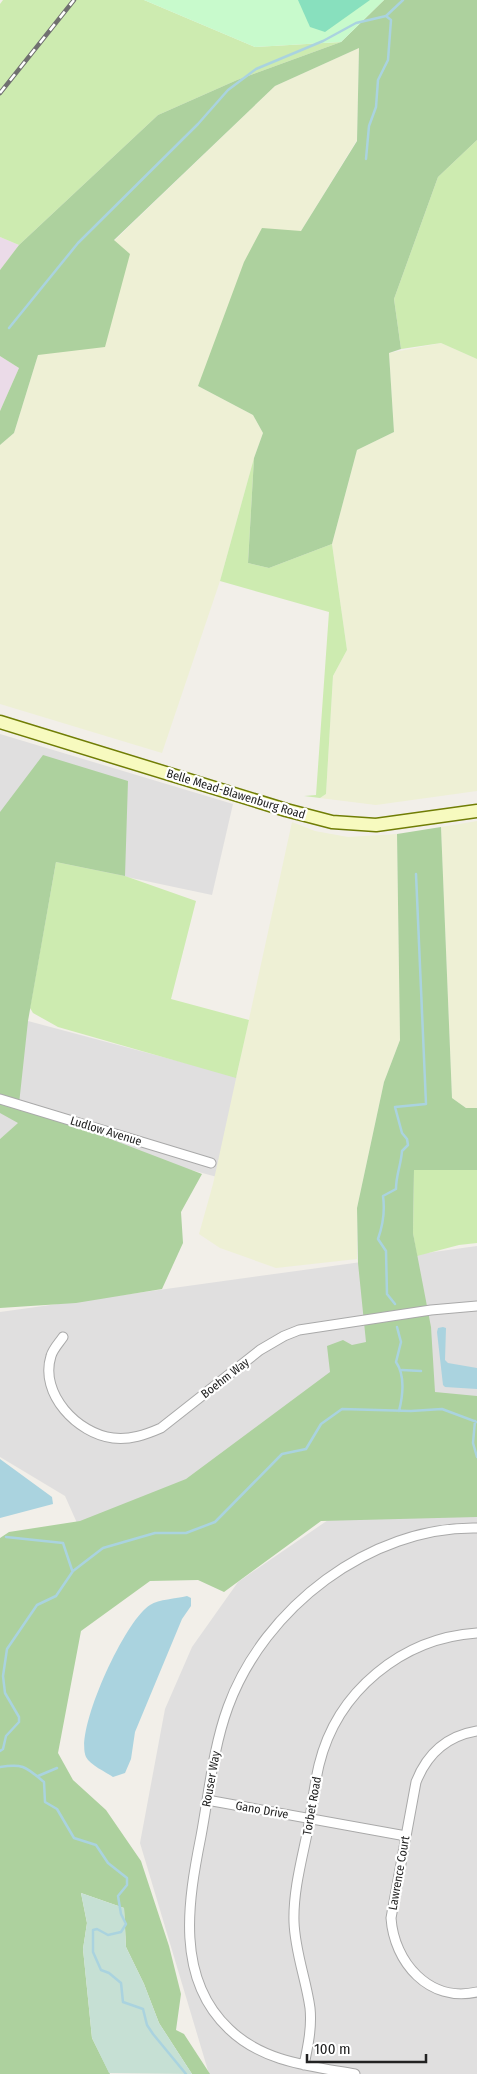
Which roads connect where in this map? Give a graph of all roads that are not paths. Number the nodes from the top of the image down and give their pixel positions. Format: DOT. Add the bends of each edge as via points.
graph roads {
  1 [pos="0,722"];
  2 [pos="477,811"];
  3 [pos="0,1099"];
  4 [pos="212,1163"];
  5 [pos="477,1306"];
  6 [pos="63,1337"];
  7 [pos="477,1528"];
  8 [pos="477,1633"];
  9 [pos="477,1731"];
  10 [pos="207,1800"];
  11 [pos="310,1819"];
  12 [pos="406,1836"];
  13 [pos="477,1992"];
  14 [pos="304,2064"];
  15 [pos="355,2074"];
  1 -- 2 [label="street, Belle Mead-Blawenburg Road" via="332,822 376,825"];
  3 -- 4 [label="street, Ludlow Avenue"];
  5 -- 6 [label="street, Boehm Way" via="316,1326 292,1333 260,1350 161,1428 124,1439 100,1436 88,1430 75,1422 59,1403 50,1367 51,1356"];
  7 -- 10 [label="street, Rouser Way" via="434,1533 380,1549 324,1581 291,1608 261,1644 237,1685 220,1734"];
  8 -- 11 [label="street, Torbet Road" via="449,1637 415,1648 386,1665 360,1689 328,1739 319,1765"];
  9 -- 12 [label="street, Lawrence Court" via="452,1738 429,1757 416,1782"];
  10 -- 11 [label="street, Gano Drive"];
  10 -- 14 [label="street, Rouser Way" via="190,1904 192,1958 198,1980 217,2016 240,2038 262,2052"];
  11 -- 12 [label="street, Gano Drive"];
  11 -- 14 [label="street, Torbet Road" via="294,1914 296,1947 311,2022"];
  12 -- 13 [label="street, Lawrence Court" via="391,1918 399,1954 417,1977 429,1985 458,1994"];
  14 -- 15 [label="street, Rouser Way"];
}
